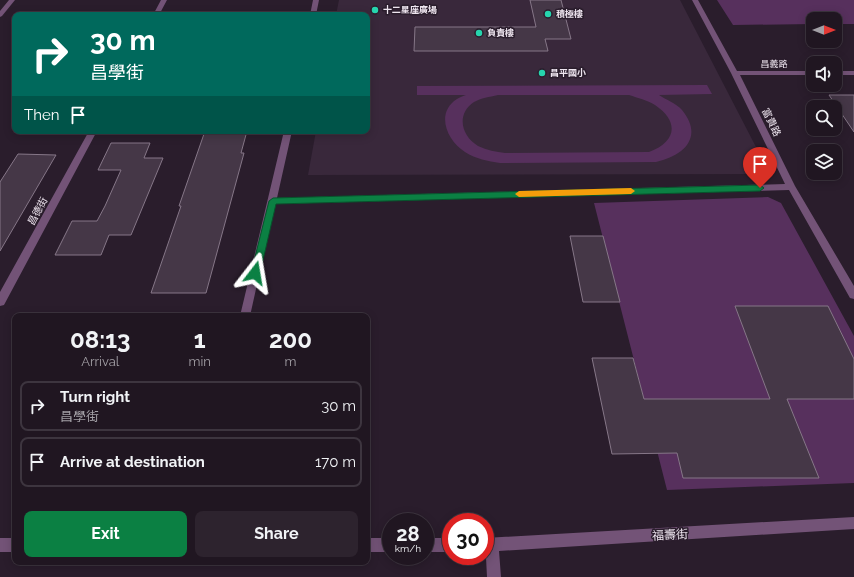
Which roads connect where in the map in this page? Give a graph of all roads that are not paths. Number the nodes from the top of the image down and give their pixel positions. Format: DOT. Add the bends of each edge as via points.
graph roads {
  1 [pos="12,0"];
  2 [pos="164,0"];
  3 [pos="316,0"];
  4 [pos="695,0"];
  5 [pos="158,12"];
  6 [pos="314,12"];
  7 [pos="1,13"];
  8 [pos="735,72"];
  9 [pos="806,73"];
  10 [pos="842,73"];
  11 [pos="854,73"];
  12 [pos="91,134"];
  13 [pos="287,134"];
  14 [pos="792,187"];
  15 [pos="273,201"];
  16 [pos="854,295"];
  17 [pos="0,302"];
  18 [pos="246,313"];
  19 [pos="854,523"];
  20 [pos="0,545"];
  21 [pos="12,545"];
  22 [pos="370,545"];
  23 [pos="382,545"];
  24 [pos="494,545"];
  25 [pos="492,565"];
  26 [pos="494,577"];
  1 -- 7 [label="street"];
  2 -- 5 [label="street"];
  3 -- 6 [label="street"];
  4 -- 8 [label="street, 富貴路"];
  8 -- 9 [label="street, 昌義路"];
  8 -- 14 [label="street, 富貴路"];
  10 -- 11 [label="street"];
  12 -- 17 [label="street, 昌德街"];
  13 -- 15 [label="street"];
  14 -- 15 [label="street"];
  14 -- 16 [label="street, 富貴路"];
  15 -- 18 [label="street"];
  19 -- 24 [label="street, 福壽街"];
  20 -- 21 [label="street"];
  22 -- 23 [label="street"];
  25 -- 26 [label="street"];
}
